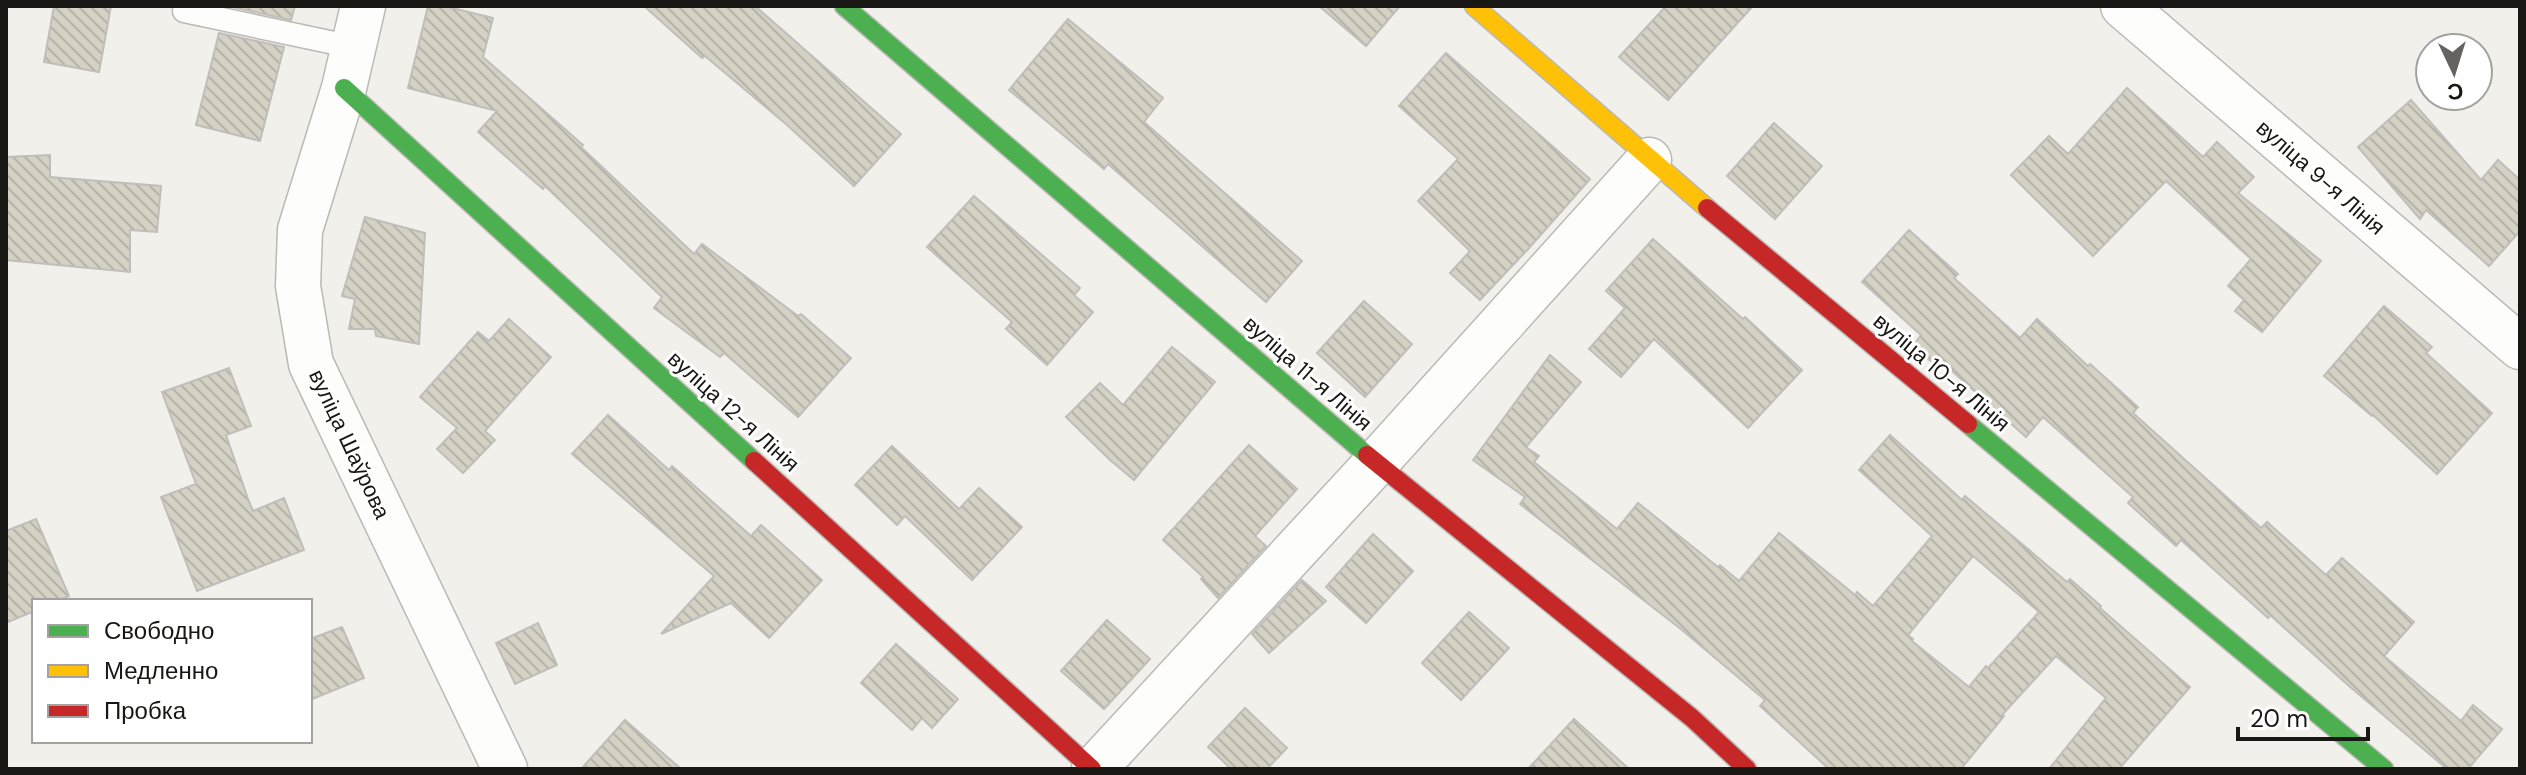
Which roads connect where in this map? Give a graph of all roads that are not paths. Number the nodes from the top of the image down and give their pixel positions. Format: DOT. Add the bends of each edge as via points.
graph roads {
  1 [pos="844,6"];
  2 [pos="1474,6"];
  3 [pos="2123,6"];
  4 [pos="184,11"];
  5 [pos="353,47"];
  6 [pos="1649,160"];
  7 [pos="2520,347"];
  8 [pos="1376,463"];
  9 [pos="505,769"];
  10 [pos="1093,769"];
  11 [pos="1747,769"];
  12 [pos="2384,769"];
  1 -- 8 [label="street, вуліца 11-я Лінія"];
  2 -- 6 [label="street, вуліца 10-я Лінія"];
  3 -- 7 [label="street, вуліца 9-я Лінія"];
  4 -- 5 [label="lane"];
  5 -- 9 [label="street, вуліца Шаўрова" via="300,230 298,286 311,364"];
  5 -- 10 [label="street, вуліца 12-я Лінія"];
  6 -- 8 [label="street"];
  6 -- 12 [label="street, вуліца 10-я Лінія"];
  8 -- 10 [label="street"];
  8 -- 11 [label="street, вуліца 11-я Лінія" via="1692,718"];
}
